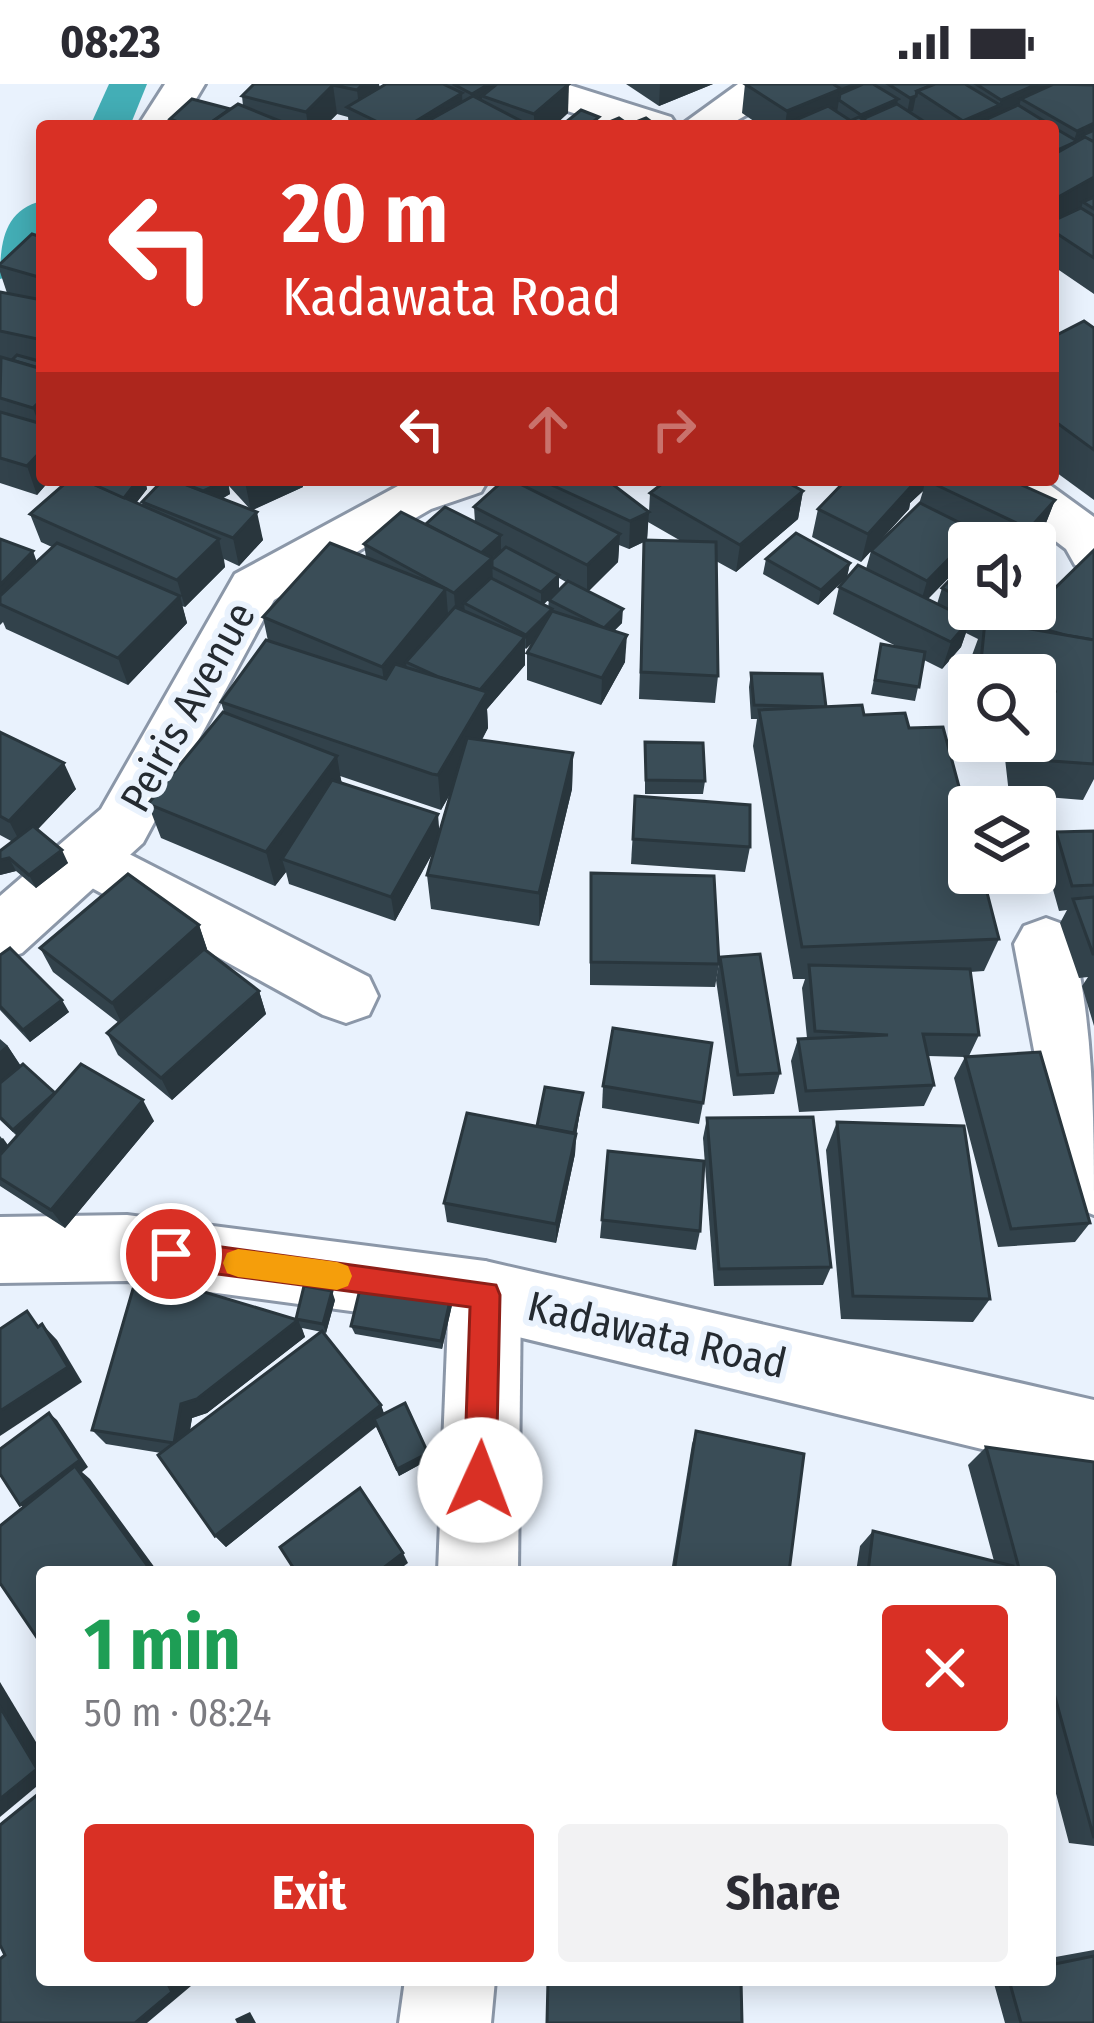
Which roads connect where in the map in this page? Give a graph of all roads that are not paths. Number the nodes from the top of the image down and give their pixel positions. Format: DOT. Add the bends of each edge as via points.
graph roads {
  1 [pos="185,84"];
  2 [pos="526,84"];
  3 [pos="771,84"];
  4 [pos="163,120"];
  5 [pos="637,120"];
  6 [pos="709,120"];
  7 [pos="445,486"];
  8 [pos="1017,486"];
  9 [pos="1094,552"];
  10 [pos="94,860"];
  11 [pos="7,914"];
  12 [pos="1046,944"];
  13 [pos="346,996"];
  14 [pos="1094,1183"];
  15 [pos="0,1250"];
  16 [pos="485,1295"];
  17 [pos="1094,1438"];
  18 [pos="478,1566"];
  19 [pos="449,1986"];
  20 [pos="445,2023"];
  1 -- 4 [label="street"];
  2 -- 5 [label="street"];
  3 -- 6 [label="street"];
  7 -- 10 [label="street, Peiris Avenue" via="254,587 122,826"];
  8 -- 9 [label="street"];
  10 -- 11 [label="street, Peiris Avenue"];
  10 -- 13 [label="street"];
  12 -- 14 [label="street"];
  15 -- 16 [label="street, Kadawata Road" via="127,1249"];
  16 -- 17 [label="street, Kadawata Road"];
  16 -- 18 [label="street"];
  19 -- 20 [label="street"];
}
